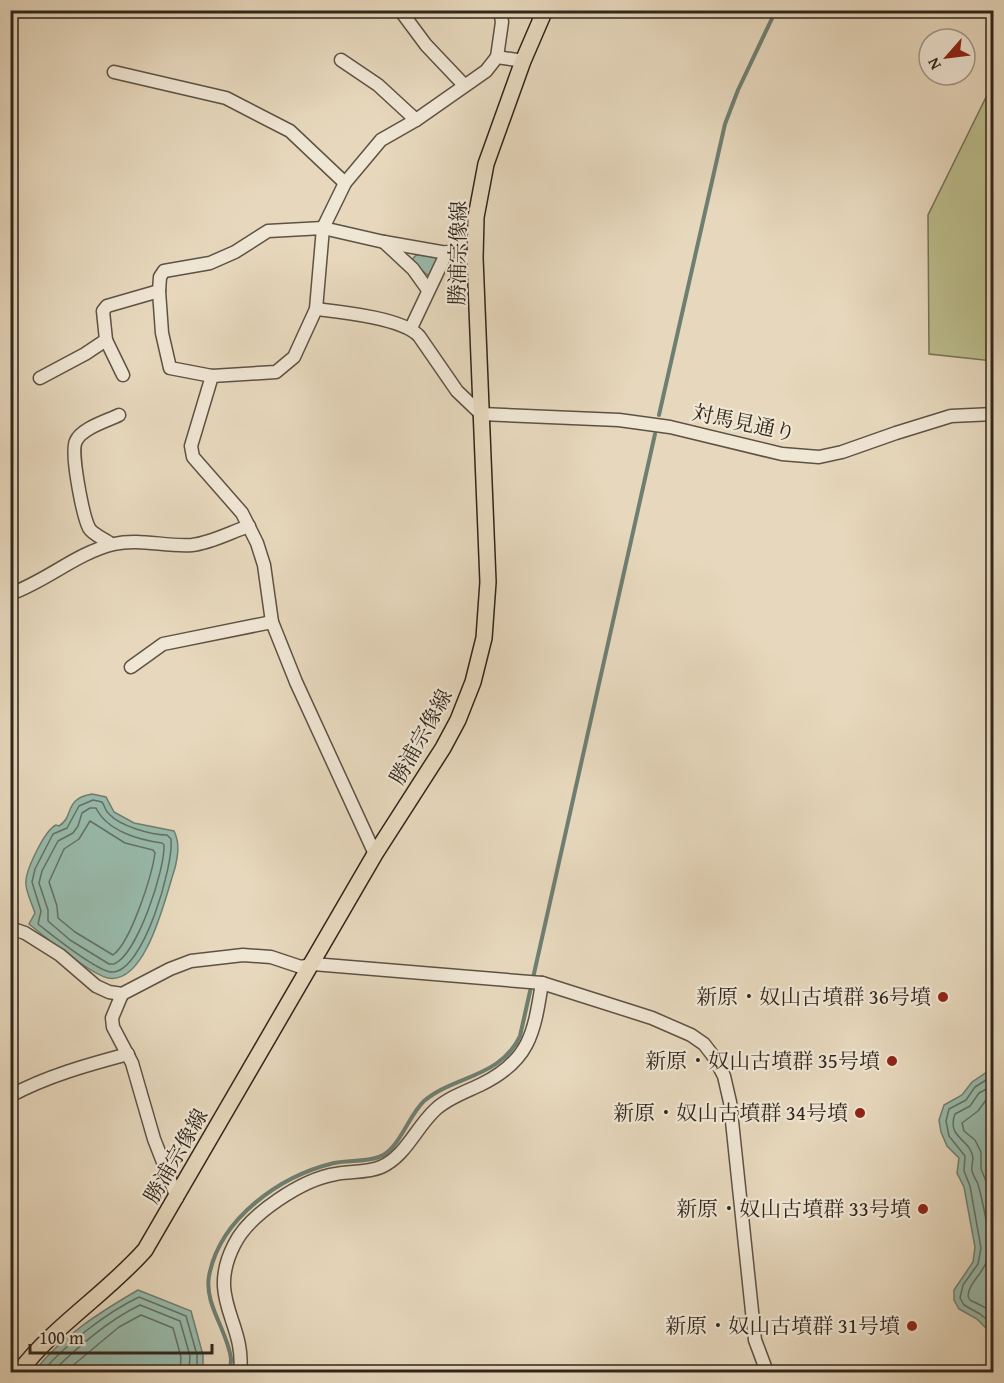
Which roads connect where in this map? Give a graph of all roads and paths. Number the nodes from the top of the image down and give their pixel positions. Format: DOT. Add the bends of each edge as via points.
graph roads {
  1 [pos="400,10"];
  2 [pos="500,10"];
  3 [pos="545,10"];
  4 [pos="497,57"];
  5 [pos="341,60"];
  6 [pos="523,61"];
  7 [pos="114,72"];
  8 [pos="464,85"];
  9 [pos="416,120"];
  10 [pos="345,183"];
  11 [pos="323,228"];
  12 [pos="384,242"];
  13 [pos="447,252"];
  14 [pos="476,258"];
  15 [pos="428,290"];
  16 [pos="159,291"];
  17 [pos="316,309"];
  18 [pos="411,328"];
  19 [pos="106,340"];
  20 [pos="123,375"];
  21 [pos="212,376"];
  22 [pos="40,378"];
  23 [pos="481,414"];
  24 [pos="993,414"];
  25 [pos="119,415"];
  26 [pos="249,526"];
  27 [pos="111,544"];
  28 [pos="10,594"];
  29 [pos="272,622"];
  30 [pos="130,667"];
  31 [pos="375,854"];
  32 [pos="10,927"];
  33 [pos="313,964"];
  34 [pos="534,982"];
  35 [pos="122,994"];
  36 [pos="128,1054"];
  37 [pos="10,1096"];
  38 [pos="177,1198"];
  39 [pos="19,1372"];
  40 [pos="240,1372"];
  41 [pos="767,1372"];
  1 -- 8 [label="street"];
  2 -- 4 [label="street"];
  3 -- 6 [label="main road, 勝浦宗像線"];
  4 -- 6 [label="street"];
  4 -- 8 [label="street" via="486,71"];
  5 -- 9 [label="street" via="378,85"];
  6 -- 14 [label="main road, 勝浦宗像線" via="486,164 476,217"];
  7 -- 10 [label="street" via="226,98 290,131"];
  8 -- 9 [label="street"];
  9 -- 10 [label="street" via="381,140"];
  10 -- 11 [label="street"];
  11 -- 12 [label="street"];
  11 -- 16 [label="street" via="268,231 210,263 164,271"];
  11 -- 17 [label="street"];
  12 -- 13 [label="street"];
  12 -- 15 [label="street" via="413,269"];
  13 -- 14 [label="street"];
  13 -- 15 [label="street"];
  14 -- 23 [label="main road, 勝浦宗像線"];
  15 -- 18 [label="street"];
  16 -- 19 [label="street" via="107,306 103,311"];
  16 -- 21 [label="street" via="170,368"];
  17 -- 18 [label="street" via="361,314"];
  17 -- 21 [label="street" via="294,357 276,372"];
  18 -- 23 [label="street" via="457,391"];
  19 -- 20 [label="street"];
  19 -- 22 [label="street"];
  21 -- 26 [label="street" via="191,446 194,457"];
  23 -- 24 [label="street, 対馬見通り" via="619,420 669,427 782,454 819,457 951,417"];
  23 -- 31 [label="main road, 勝浦宗像線" via="488,582 484,638 458,720"];
  25 -- 27 [label="street" via="85,431 76,440 73,452 88,527"];
  26 -- 27 [label="street" via="193,545 125,541"];
  26 -- 29 [label="street" via="264,566"];
  27 -- 28 [label="street" via="81,555"];
  29 -- 30 [label="street" via="163,644"];
  29 -- 31 [label="street"];
  31 -- 33 [label="main road, 勝浦宗像線"];
  32 -- 35 [label="street" via="60,955 96,986"];
  33 -- 34 [label="street"];
  33 -- 35 [label="street" via="301,967 271,957 243,956 191,961"];
  33 -- 38 [label="main road, 勝浦宗像線"];
  34 -- 40 [label="street" via="536,1024 514,1063 438,1107 392,1162 377,1169 315,1179 292,1191 242,1231 226,1263 223,1287 237,1337"];
  34 -- 41 [label="street" via="666,1024 704,1044 714,1058 730,1102 755,1340"];
  35 -- 36 [label="street" via="112,1018"];
  36 -- 37 [label="street" via="34,1083"];
  36 -- 38 [label="street"];
  38 -- 39 [label="main road, 勝浦宗像線" via="145,1250 126,1272 52,1335"];
}
